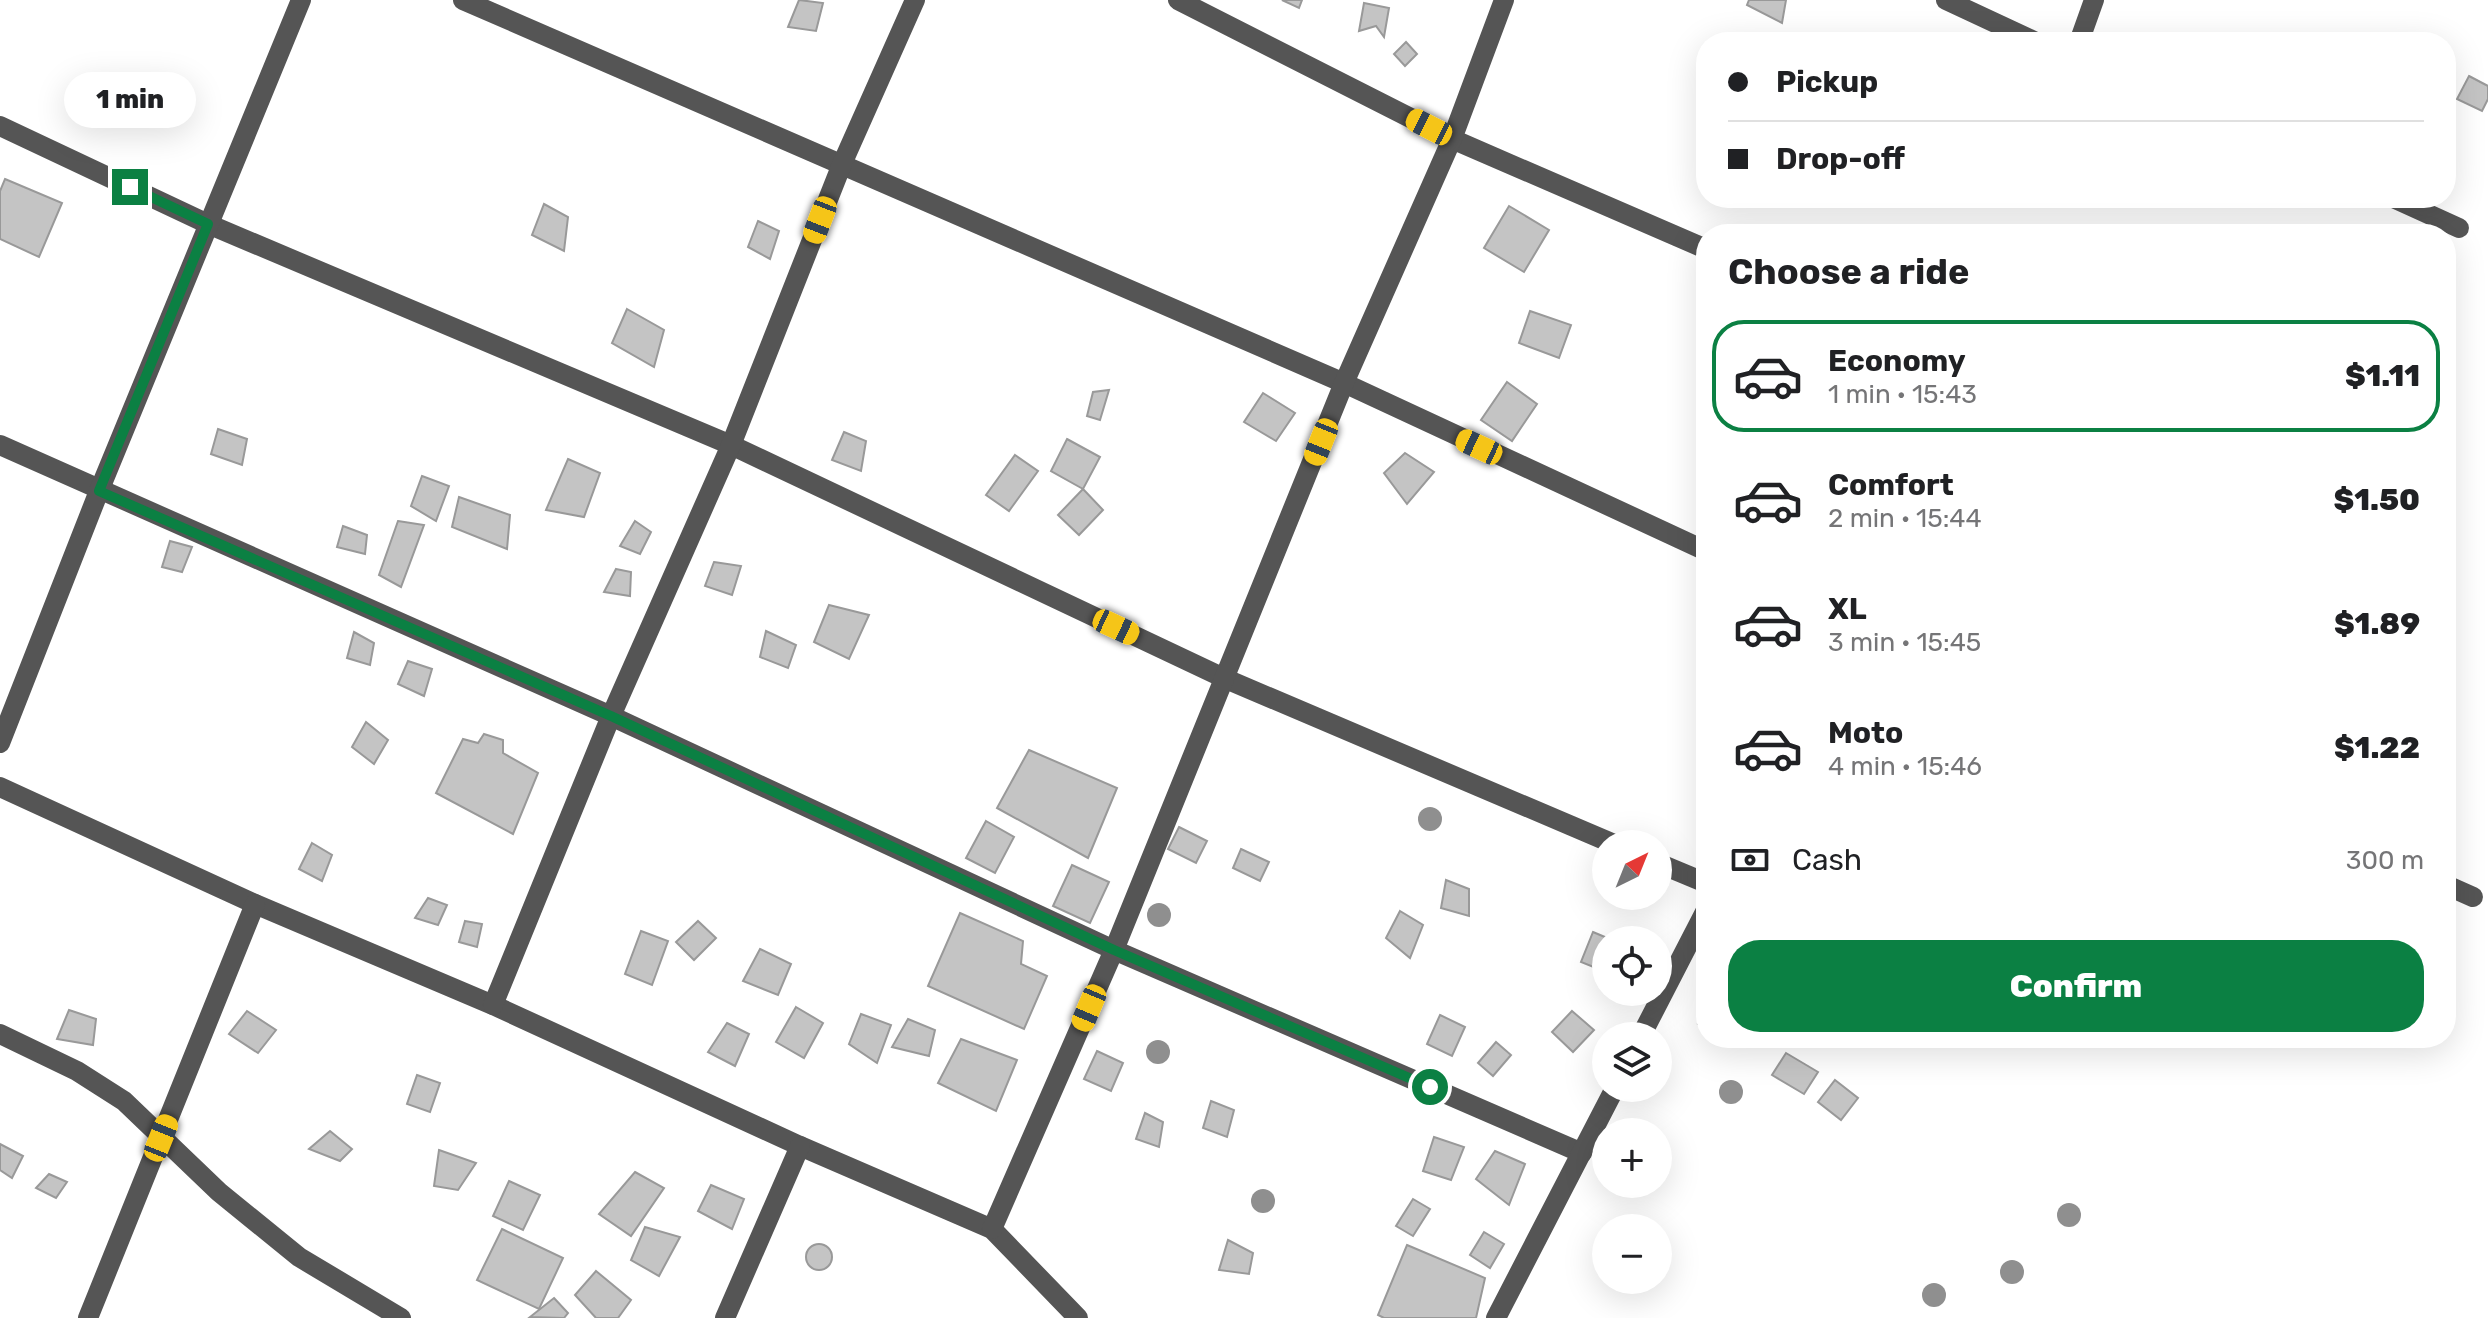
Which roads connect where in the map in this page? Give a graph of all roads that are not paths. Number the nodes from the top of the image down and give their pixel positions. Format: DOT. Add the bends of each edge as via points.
graph roads {
  1 [pos="301,0"];
  2 [pos="463,0"];
  3 [pos="915,0"];
  4 [pos="1178,0"];
  5 [pos="1504,0"];
  6 [pos="1946,0"];
  7 [pos="2094,0"];
  8 [pos="2015,32"];
  9 [pos="2083,32"];
  10 [pos="0,126"];
  11 [pos="1452,139"];
  12 [pos="842,164"];
  13 [pos="2415,208"];
  14 [pos="208,224"];
  15 [pos="2450,224"];
  16 [pos="2456,227"];
  17 [pos="2459,228"];
  18 [pos="1696,245"];
  19 [pos="1344,383"];
  20 [pos="0,445"];
  21 [pos="731,445"];
  22 [pos="99,491"];
  23 [pos="1696,546"];
  24 [pos="1226,679"];
  25 [pos="611,716"];
  26 [pos="0,743"];
  27 [pos="0,787"];
  28 [pos="1592,835"];
  29 [pos="1672,869"];
  30 [pos="1696,879"];
  31 [pos="2456,889"];
  32 [pos="2473,897"];
  33 [pos="255,904"];
  34 [pos="1696,929"];
  35 [pos="1114,950"];
  36 [pos="493,1005"];
  37 [pos="1648,1022"];
  38 [pos="0,1034"];
  39 [pos="1608,1102"];
  40 [pos="161,1138"];
  41 [pos="800,1146"];
  42 [pos="1582,1153"];
  43 [pos="992,1229"];
  44 [pos="88,1318"];
  45 [pos="401,1318"];
  46 [pos="725,1318"];
  47 [pos="1078,1318"];
  48 [pos="1496,1318"];
  1 -- 14 [label="street"];
  2 -- 12 [label="street"];
  3 -- 12 [label="street"];
  4 -- 11 [label="street"];
  5 -- 11 [label="street"];
  6 -- 8 [label="street"];
  7 -- 9 [label="street"];
  10 -- 14 [label="street"];
  11 -- 18 [label="street"];
  11 -- 19 [label="street"];
  12 -- 19 [label="street"];
  12 -- 21 [label="street"];
  13 -- 15 [label="street"];
  14 -- 21 [label="street"];
  14 -- 22 [label="street"];
  16 -- 17 [label="street"];
  19 -- 23 [label="street"];
  19 -- 24 [label="street"];
  20 -- 22 [label="street"];
  21 -- 24 [label="street"];
  21 -- 25 [label="street"];
  22 -- 25 [label="street"];
  22 -- 26 [label="street"];
  24 -- 28 [label="street"];
  24 -- 35 [label="street"];
  25 -- 35 [label="street"];
  25 -- 36 [label="street"];
  27 -- 33 [label="street"];
  29 -- 30 [label="street"];
  31 -- 32 [label="street"];
  33 -- 36 [label="street"];
  33 -- 40 [label="street"];
  34 -- 37 [label="street"];
  35 -- 42 [label="street"];
  35 -- 43 [label="street"];
  36 -- 41 [label="street"];
  38 -- 40 [label="street" via="77,1071 124,1101"];
  39 -- 42 [label="street"];
  40 -- 44 [label="street"];
  40 -- 45 [label="street" via="299,1257"];
  41 -- 43 [label="street"];
  41 -- 46 [label="street"];
  42 -- 48 [label="street"];
  43 -- 47 [label="street"];
}
